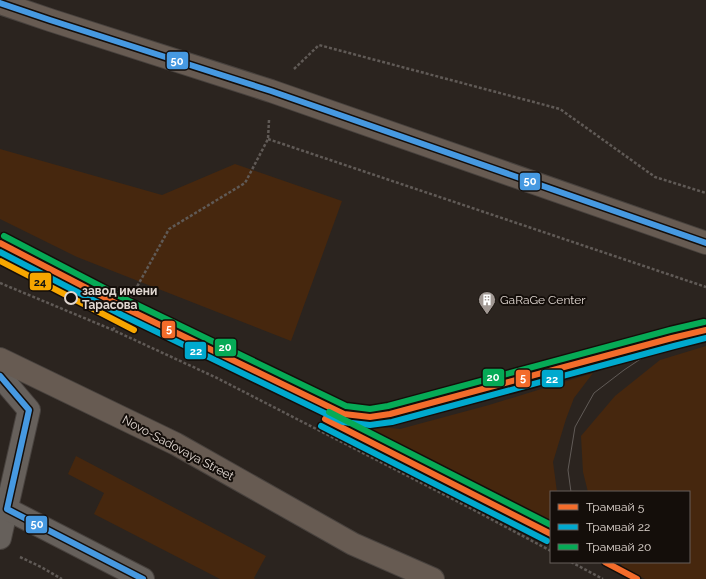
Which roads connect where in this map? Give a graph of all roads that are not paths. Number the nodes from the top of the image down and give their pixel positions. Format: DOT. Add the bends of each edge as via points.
graph roads {
  1 [pos="0,3"];
  2 [pos="706,243"];
  3 [pos="0,359"];
  4 [pos="0,376"];
  5 [pos="7,509"];
  6 [pos="353,544"];
  7 [pos="7,546"];
  8 [pos="143,579"];
  9 [pos="400,579"];
  10 [pos="433,579"];
  1 -- 2 [label="main road" via="271,91"];
  3 -- 6 [label="main road, Novo-Sadovaya Street" via="176,444"];
  4 -- 5 [label="street" via="29,410"];
  5 -- 7 [label="street"];
  5 -- 8 [label="street"];
  6 -- 9 [label="main road, Novo-Sadovaya Street"];
  6 -- 10 [label="main road, Novo-Sadovaya Street"];
}
